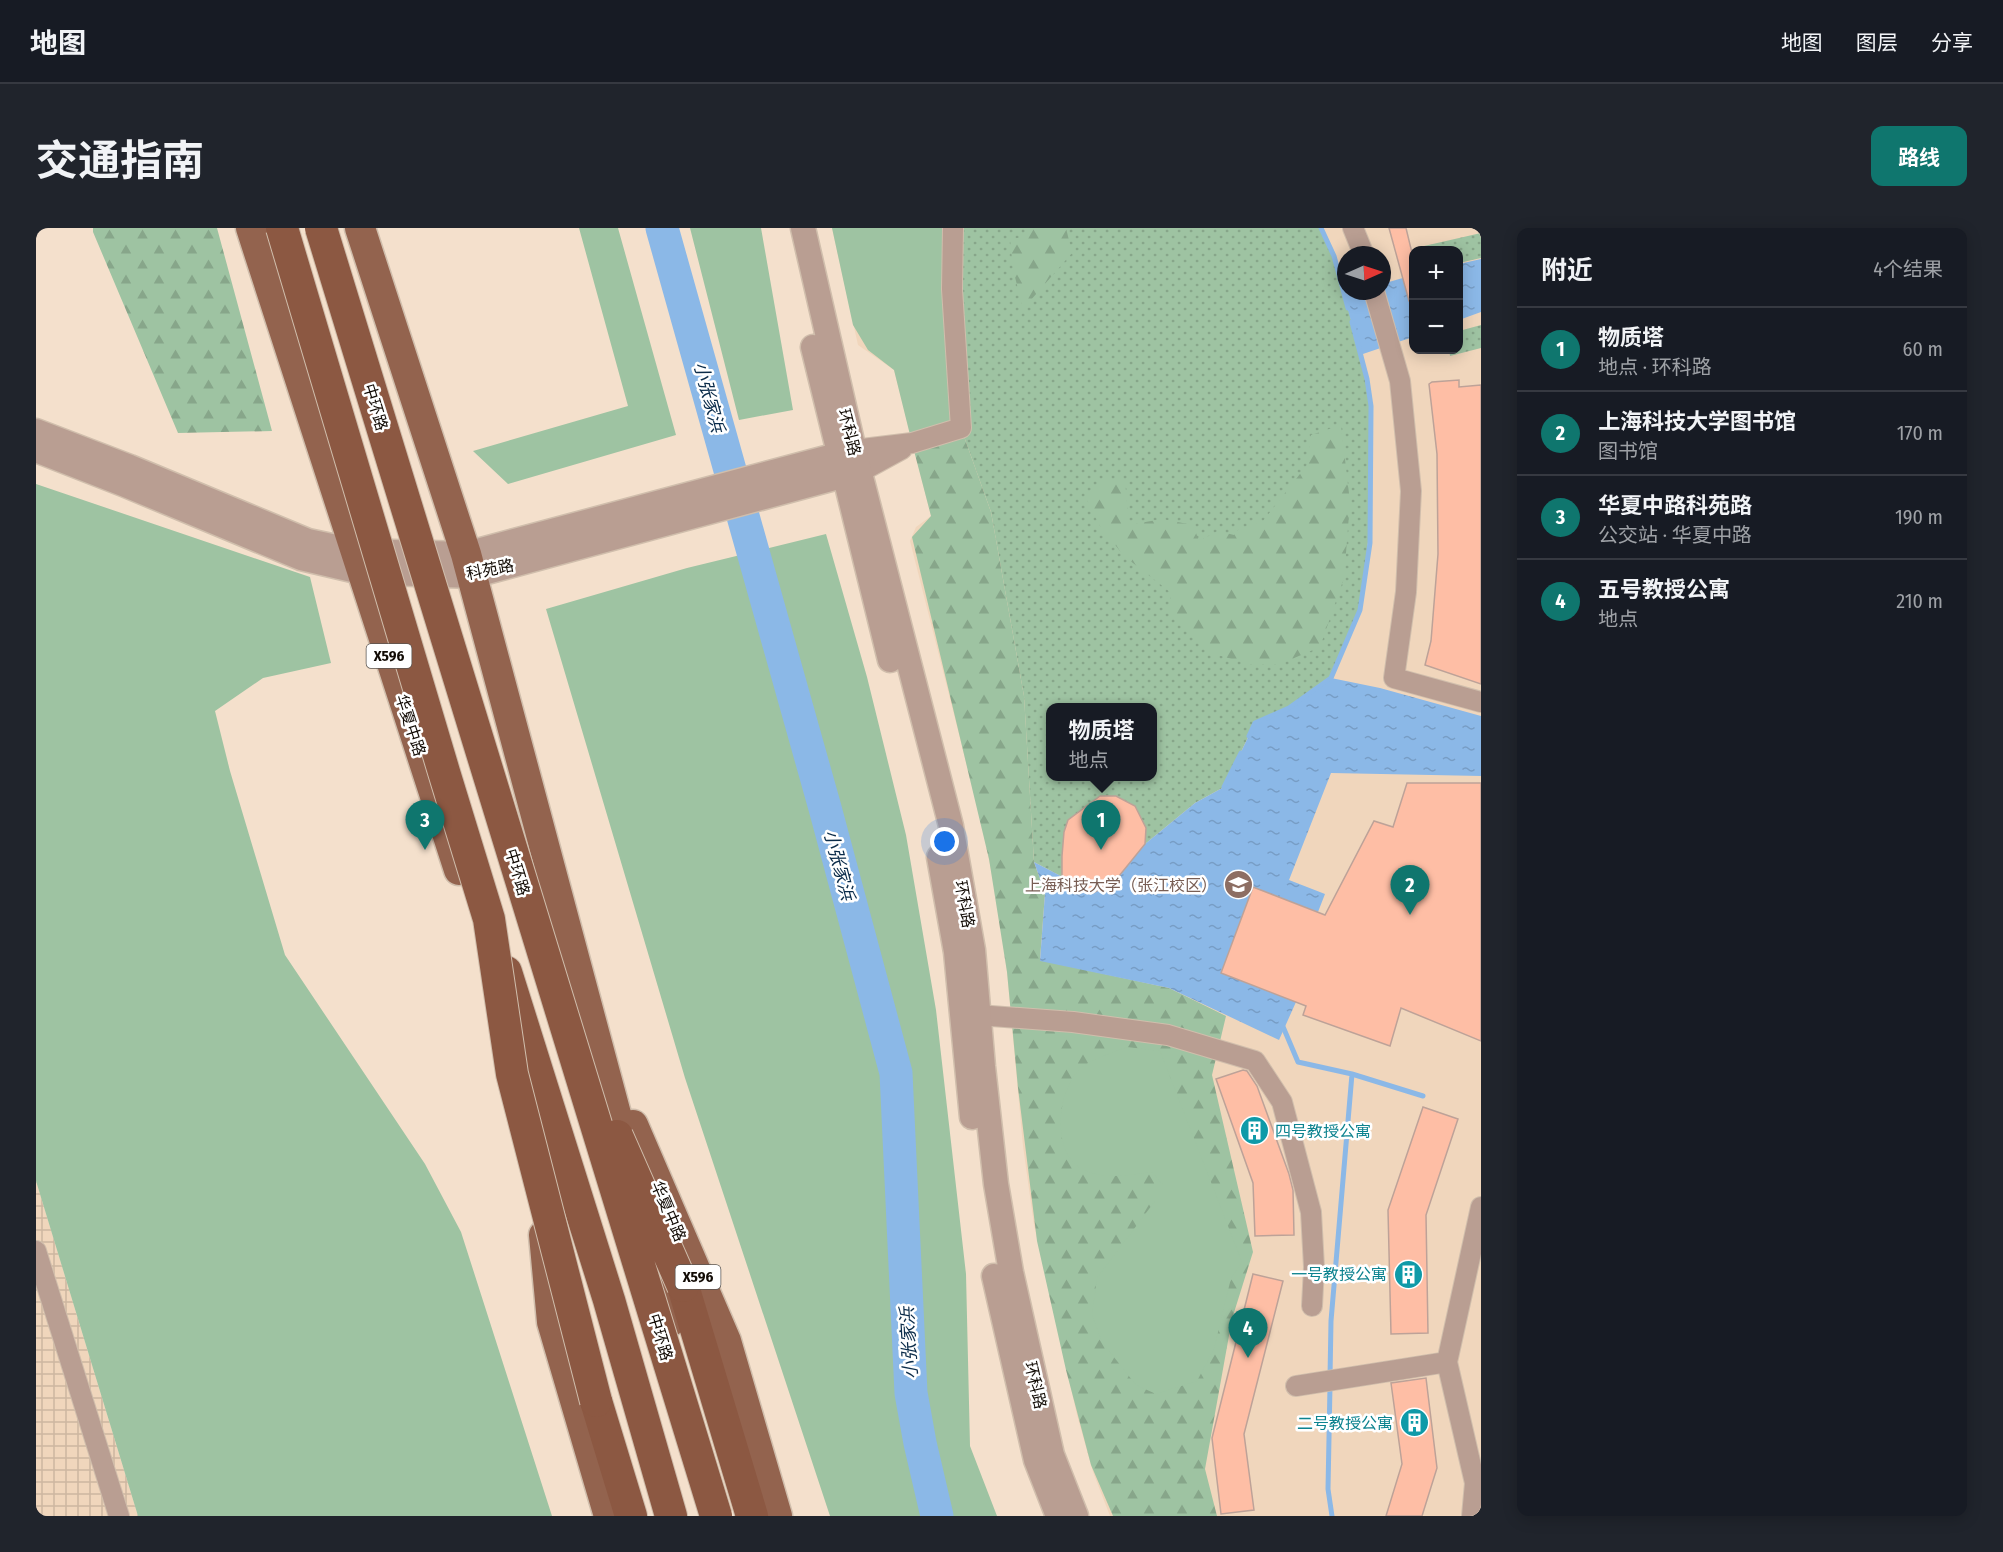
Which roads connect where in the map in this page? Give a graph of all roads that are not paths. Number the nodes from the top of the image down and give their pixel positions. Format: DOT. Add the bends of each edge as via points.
graph roads {
  1 [pos="251,228"];
  2 [pos="282,228"];
  3 [pos="321,228"];
  4 [pos="360,228"];
  5 [pos="786,228"];
  6 [pos="803,228"];
  7 [pos="953,228"];
  8 [pos="1353,228"];
  9 [pos="1360,246"];
  10 [pos="1377,300"];
  11 [pos="36,431"];
  12 [pos="36,450"];
  13 [pos="849,463"];
  14 [pos="358,562"];
  15 [pos="469,565"];
  16 [pos="1481,702"];
  17 [pos="489,919"];
  18 [pos="556,998"];
  19 [pos="978,1015"];
  20 [pos="598,1045"];
  21 [pos="529,1083"];
  22 [pos="1481,1207"];
  23 [pos="36,1254"];
  24 [pos="1312,1306"];
  25 [pos="1447,1362"];
  26 [pos="1296,1386"];
  27 [pos="1478,1482"];
  28 [pos="119,1516"];
  29 [pos="609,1516"];
  30 [pos="631,1516"];
  31 [pos="657,1516"];
  32 [pos="671,1516"];
  33 [pos="716,1516"];
  34 [pos="731,1516"];
  35 [pos="752,1516"];
  36 [pos="777,1516"];
  37 [pos="1058,1516"];
  38 [pos="1076,1516"];
  39 [pos="1472,1516"];
  1 -- 14 [label="main road, 华夏中路 / X596"];
  2 -- 17 [label="highway, bridge"];
  3 -- 18 [label="highway, 中环路, bridge"];
  4 -- 15 [label="main road, 华夏中路 / X596"];
  5 -- 13 [label="street, 环科路"];
  6 -- 13 [label="street, 环科路"];
  7 -- 13 [label="street, 科苑路" via="952,289 961,428"];
  8 -- 9 [label="street"];
  10 -- 16 [label="street" via="1400,381 1411,491 1407,592 1395,678"];
  11 -- 14 [label="street, 科苑路"];
  12 -- 14 [label="street, 科苑路" via="301,558"];
  13 -- 15 [label="street, 科苑路"];
  13 -- 19 [label="street, 环科路" via="951,826 973,950"];
  13 -- 37 [label="street, 环科路" via="934,830 956,952 966,1069 994,1276 1036,1460"];
  14 -- 15 [label="street, 科苑路"];
  14 -- 21 [label="main road, 华夏中路 / X596"];
  15 -- 20 [label="main road, 华夏中路 / X596"];
  17 -- 30 [label="highway, bridge" via="512,1074 596,1401"];
  17 -- 32 [label="highway, bridge" via="609,1300"];
  18 -- 33 [label="highway, 中环路, bridge"];
  18 -- 35 [label="highway, bridge" via="683,1286"];
  19 -- 24 [label="street" via="1168,1035 1256,1061 1282,1102 1311,1212"];
  19 -- 38 [label="street, 环科路" via="996,1184 1011,1272 1052,1455"];
  20 -- 34 [label="main road, 华夏中路 / X596" via="672,1326"];
  20 -- 36 [label="main road, 华夏中路 / X596" via="726,1341"];
  21 -- 29 [label="main road, 华夏中路 / X596" via="552,1322"];
  21 -- 31 [label="main road, 华夏中路 / X596"];
  22 -- 25 [label="street"];
  23 -- 28 [label="street"];
  25 -- 26 [label="street"];
  25 -- 27 [label="street"];
  27 -- 39 [label="street"];
}
